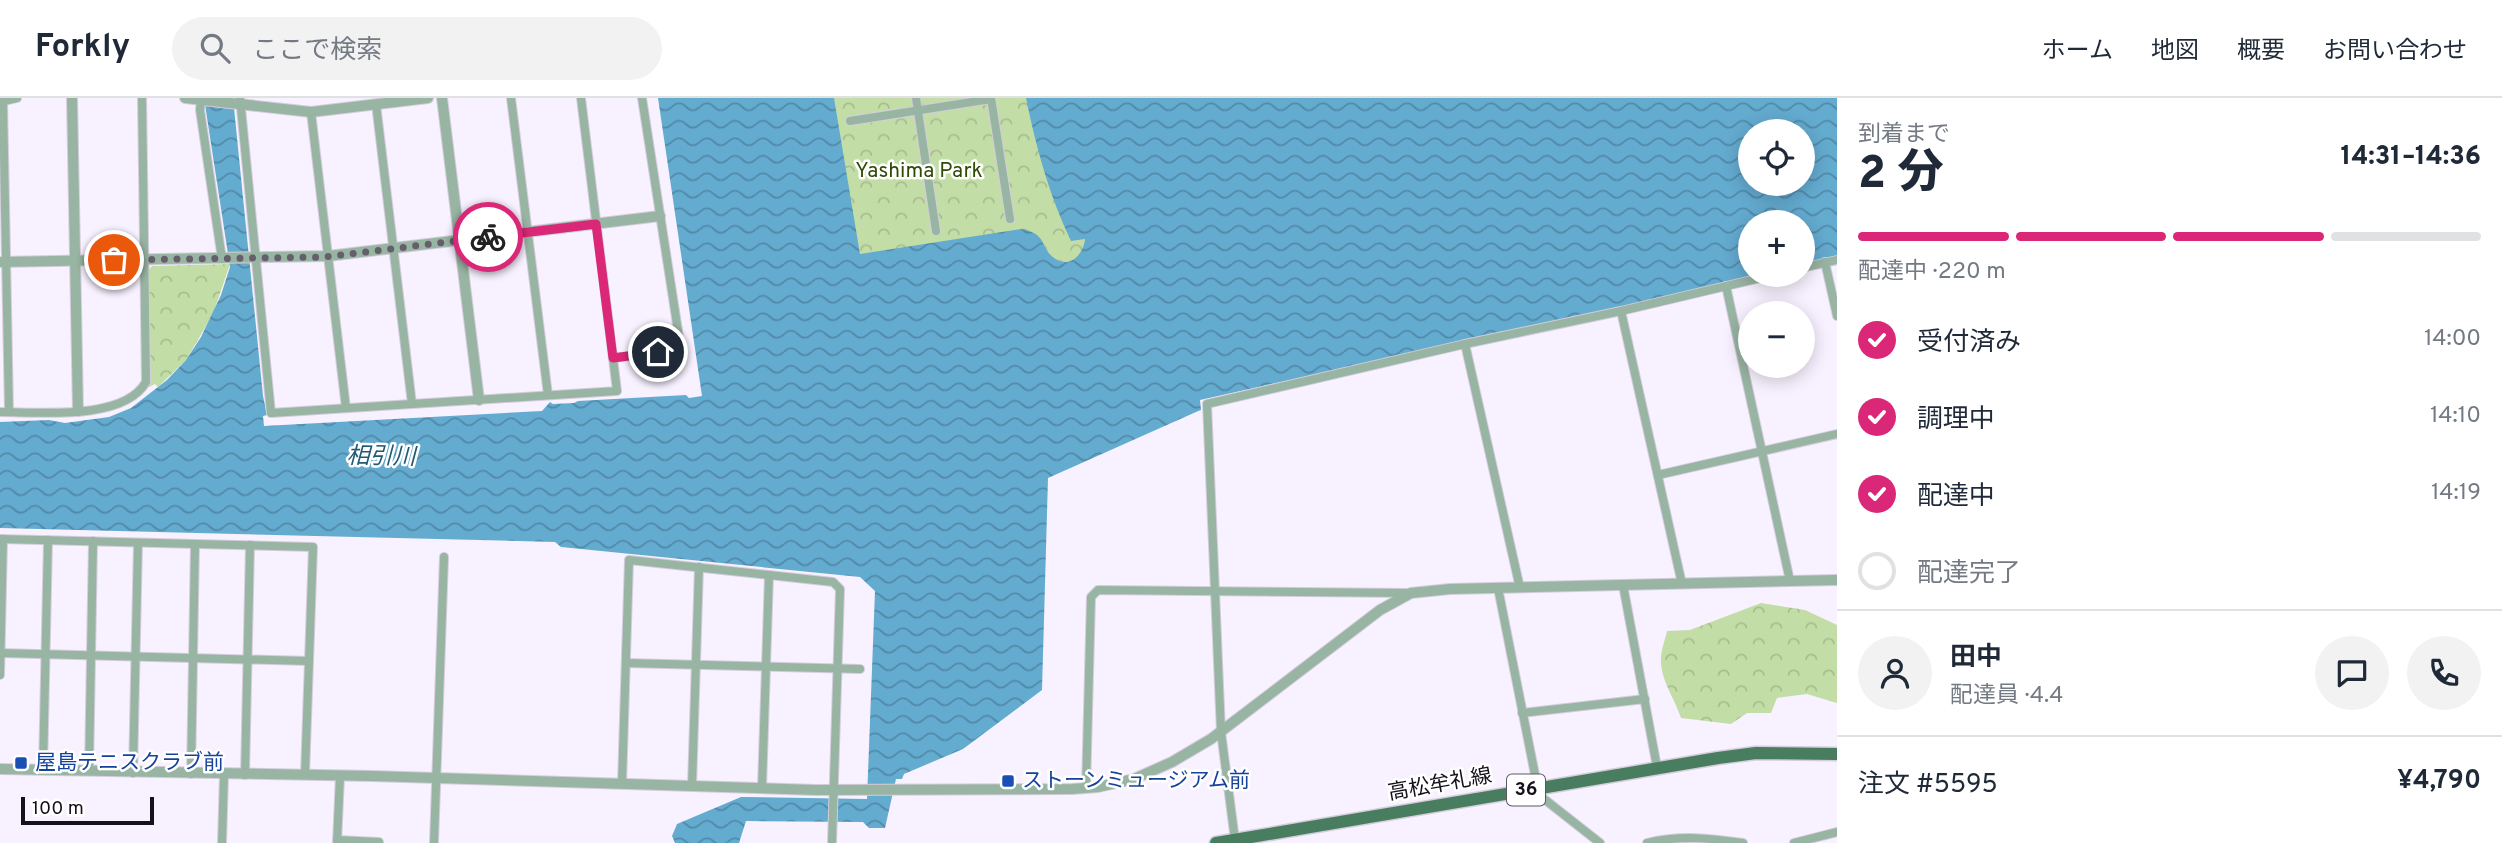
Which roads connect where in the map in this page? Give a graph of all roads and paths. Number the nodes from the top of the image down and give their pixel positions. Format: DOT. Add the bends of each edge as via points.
graph roads {
  1 [pos="17,98"];
  2 [pos="72,98"];
  3 [pos="142,98"];
  4 [pos="185,98"];
  5 [pos="428,98"];
  6 [pos="442,98"];
  7 [pos="511,98"];
  8 [pos="581,98"];
  9 [pos="642,98"];
  10 [pos="915,98"];
  11 [pos="991,98"];
  12 [pos="203,100"];
  13 [pos="1,102"];
  14 [pos="238,102"];
  15 [pos="376,104"];
  16 [pos="917,110"];
  17 [pos="311,111"];
  18 [pos="850,121"];
  19 [pos="660,216"];
  20 [pos="1010,219"];
  21 [pos="596,224"];
  22 [pos="936,230"];
  23 [pos="528,232"];
  24 [pos="459,241"];
  25 [pos="393,249"];
  26 [pos="327,256"];
  27 [pos="225,258"];
  28 [pos="253,258"];
  29 [pos="145,260"];
  30 [pos="1837,260"];
  31 [pos="75,261"];
  32 [pos="4,262"];
  33 [pos="1825,262"];
  34 [pos="1815,265"];
  35 [pos="1738,283"];
  36 [pos="1726,286"];
  37 [pos="1621,311"];
  38 [pos="1837,316"];
  39 [pos="1465,344"];
  40 [pos="613,358"];
  41 [pos="548,395"];
  42 [pos="479,400"];
  43 [pos="412,404"];
  44 [pos="346,408"];
  45 [pos="78,411"];
  46 [pos="5,412"];
  47 [pos="1837,434"];
  48 [pos="1762,451"];
  49 [pos="1658,475"];
  50 [pos="2,539"];
  51 [pos="48,540"];
  52 [pos="93,541"];
  53 [pos="138,543"];
  54 [pos="195,544"];
  55 [pos="250,545"];
  56 [pos="444,557"];
  57 [pos="699,567"];
  58 [pos="769,575"];
  59 [pos="1837,580"];
  60 [pos="1790,581"];
  61 [pos="1682,584"];
  62 [pos="1623,585"];
  63 [pos="1498,588"];
  64 [pos="1520,588"];
  65 [pos="1215,592"];
  66 [pos="1411,593"];
  67 [pos="0,653"];
  68 [pos="46,654"];
  69 [pos="91,655"];
  70 [pos="135,656"];
  71 [pos="193,657"];
  72 [pos="248,658"];
  73 [pos="309,662"];
  74 [pos="626,663"];
  75 [pos="696,665"];
  76 [pos="766,666"];
  77 [pos="837,668"];
  78 [pos="860,669"];
  79 [pos="0,675"];
  80 [pos="1645,699"];
  81 [pos="1522,713"];
  82 [pos="1221,732"];
  83 [pos="1837,754"];
  84 [pos="1657,767"];
  85 [pos="0,769"];
  86 [pos="43,770"];
  87 [pos="89,771"];
  88 [pos="133,773"];
  89 [pos="191,774"];
  90 [pos="223,775"];
  91 [pos="245,775"];
  92 [pos="305,775"];
  93 [pos="340,776"];
  94 [pos="436,778"];
  95 [pos="622,784"];
  96 [pos="692,786"];
  97 [pos="762,788"];
  98 [pos="1087,788"];
  99 [pos="1538,788"];
  100 [pos="833,793"];
  101 [pos="1837,832"];
  102 [pos="1272,838"];
  103 [pos="1235,840"];
  104 [pos="337,842"];
  105 [pos="379,842"];
  106 [pos="222,843"];
  107 [pos="434,843"];
  108 [pos="832,843"];
  109 [pos="1216,843"];
  110 [pos="1600,843"];
  111 [pos="1647,843"];
  112 [pos="1743,843"];
  113 [pos="1794,843"];
  1 -- 13 [label="street"];
  2 -- 31 [label="street"];
  3 -- 29 [label="street"];
  4 -- 12 [label="street"];
  5 -- 15 [label="street"];
  6 -- 24 [label="street"];
  7 -- 23 [label="street"];
  8 -- 21 [label="street"];
  9 -- 19 [label="street"];
  10 -- 16 [label="street"];
  11 -- 16 [label="street"];
  11 -- 20 [label="street"];
  12 -- 14 [label="street"];
  12 -- 27 [label="street" via="200,110"];
  13 -- 32 [label="street"];
  14 -- 17 [label="street"];
  14 -- 28 [label="street"];
  15 -- 17 [label="street"];
  15 -- 25 [label="street"];
  16 -- 18 [label="street"];
  16 -- 22 [label="street"];
  17 -- 26 [label="street"];
  19 -- 21 [label="street"];
  19 -- 40 [label="street" via="681,350"];
  21 -- 23 [label="street"];
  21 -- 40 [label="street"];
  23 -- 24 [label="street"];
  23 -- 41 [label="street"];
  24 -- 25 [label="street"];
  24 -- 42 [label="street"];
  25 -- 26 [label="street"];
  25 -- 43 [label="street"];
  26 -- 28 [label="street"];
  26 -- 44 [label="street"];
  27 -- 28 [label="street"];
  27 -- 29 [label="street"];
  28 -- 44 [label="street" via="271,413"];
  29 -- 31 [label="street"];
  29 -- 45 [label="street" via="146,382 118,404"];
  30 -- 33 [label="street"];
  31 -- 32 [label="street"];
  31 -- 45 [label="street"];
  32 -- 46 [label="street"];
  33 -- 34 [label="street"];
  33 -- 38 [label="street"];
  35 -- 36 [label="street"];
  36 -- 37 [label="street"];
  36 -- 48 [label="street"];
  37 -- 39 [label="street"];
  37 -- 49 [label="street"];
  39 -- 64 [label="street"];
  39 -- 65 [label="street" via="1207,404"];
  40 -- 41 [label="street" via="617,391"];
  41 -- 42 [label="street"];
  42 -- 43 [label="street"];
  43 -- 44 [label="street"];
  45 -- 46 [label="street"];
  47 -- 48 [label="street"];
  48 -- 49 [label="street"];
  48 -- 60 [label="street"];
  49 -- 61 [label="street"];
  50 -- 51 [label="street"];
  50 -- 67 [label="street"];
  51 -- 52 [label="street"];
  51 -- 68 [label="street"];
  52 -- 53 [label="street"];
  52 -- 69 [label="street"];
  53 -- 54 [label="street"];
  53 -- 70 [label="street"];
  54 -- 55 [label="street"];
  54 -- 71 [label="street"];
  55 -- 72 [label="street"];
  55 -- 73 [label="street" via="313,547"];
  56 -- 94 [label="street"];
  57 -- 58 [label="street"];
  57 -- 74 [label="street" via="629,560"];
  57 -- 75 [label="street"];
  58 -- 76 [label="street"];
  58 -- 77 [label="street" via="833,582 840,589"];
  59 -- 60 [label="street"];
  60 -- 61 [label="street"];
  61 -- 62 [label="street"];
  62 -- 64 [label="street"];
  62 -- 80 [label="street"];
  63 -- 64 [label="street"];
  63 -- 66 [label="street"];
  63 -- 81 [label="street"];
  65 -- 66 [label="street"];
  65 -- 82 [label="street"];
  65 -- 98 [label="street" via="1098,590 1091,597"];
  66 -- 82 [label="street" via="1364,621"];
  67 -- 68 [label="street"];
  67 -- 79 [label="street"];
  68 -- 69 [label="street"];
  68 -- 86 [label="street"];
  69 -- 70 [label="street"];
  69 -- 87 [label="street"];
  70 -- 71 [label="street"];
  70 -- 88 [label="street"];
  71 -- 72 [label="street"];
  71 -- 89 [label="street"];
  72 -- 73 [label="street"];
  72 -- 91 [label="street"];
  73 -- 92 [label="street"];
  74 -- 75 [label="street"];
  74 -- 95 [label="street"];
  75 -- 76 [label="street"];
  75 -- 96 [label="street"];
  76 -- 77 [label="street"];
  76 -- 97 [label="street"];
  77 -- 78 [label="street"];
  77 -- 100 [label="street"];
  80 -- 81 [label="street"];
  80 -- 84 [label="street"];
  81 -- 99 [label="street"];
  82 -- 98 [label="street" via="1155,771"];
  82 -- 103 [label="street"];
  83 -- 84 [label="main road, 高松牟礼線 / 36" via="1756,753"];
  84 -- 99 [label="main road, 高松牟礼線 / 36"];
  85 -- 86 [label="street"];
  86 -- 87 [label="street"];
  87 -- 88 [label="street"];
  88 -- 89 [label="street"];
  89 -- 90 [label="street"];
  90 -- 91 [label="street"];
  90 -- 106 [label="street"];
  91 -- 92 [label="street"];
  92 -- 93 [label="street"];
  93 -- 94 [label="street"];
  93 -- 104 [label="street"];
  94 -- 95 [label="street"];
  94 -- 107 [label="street"];
  95 -- 96 [label="street"];
  96 -- 97 [label="street"];
  97 -- 100 [label="street"];
  98 -- 100 [label="street"];
  99 -- 102 [label="main road, 高松牟礼線 / 36"];
  99 -- 110 [label="street" via="1539,795"];
  100 -- 108 [label="street"];
  101 -- 113 [label="street"];
  102 -- 103 [label="main road, 高松牟礼線 / 36"];
  103 -- 109 [label="main road, 高松牟礼線 / 36"];
  104 -- 105 [label="street"];
  111 -- 112 [label="street" via="1700,837"];
}
